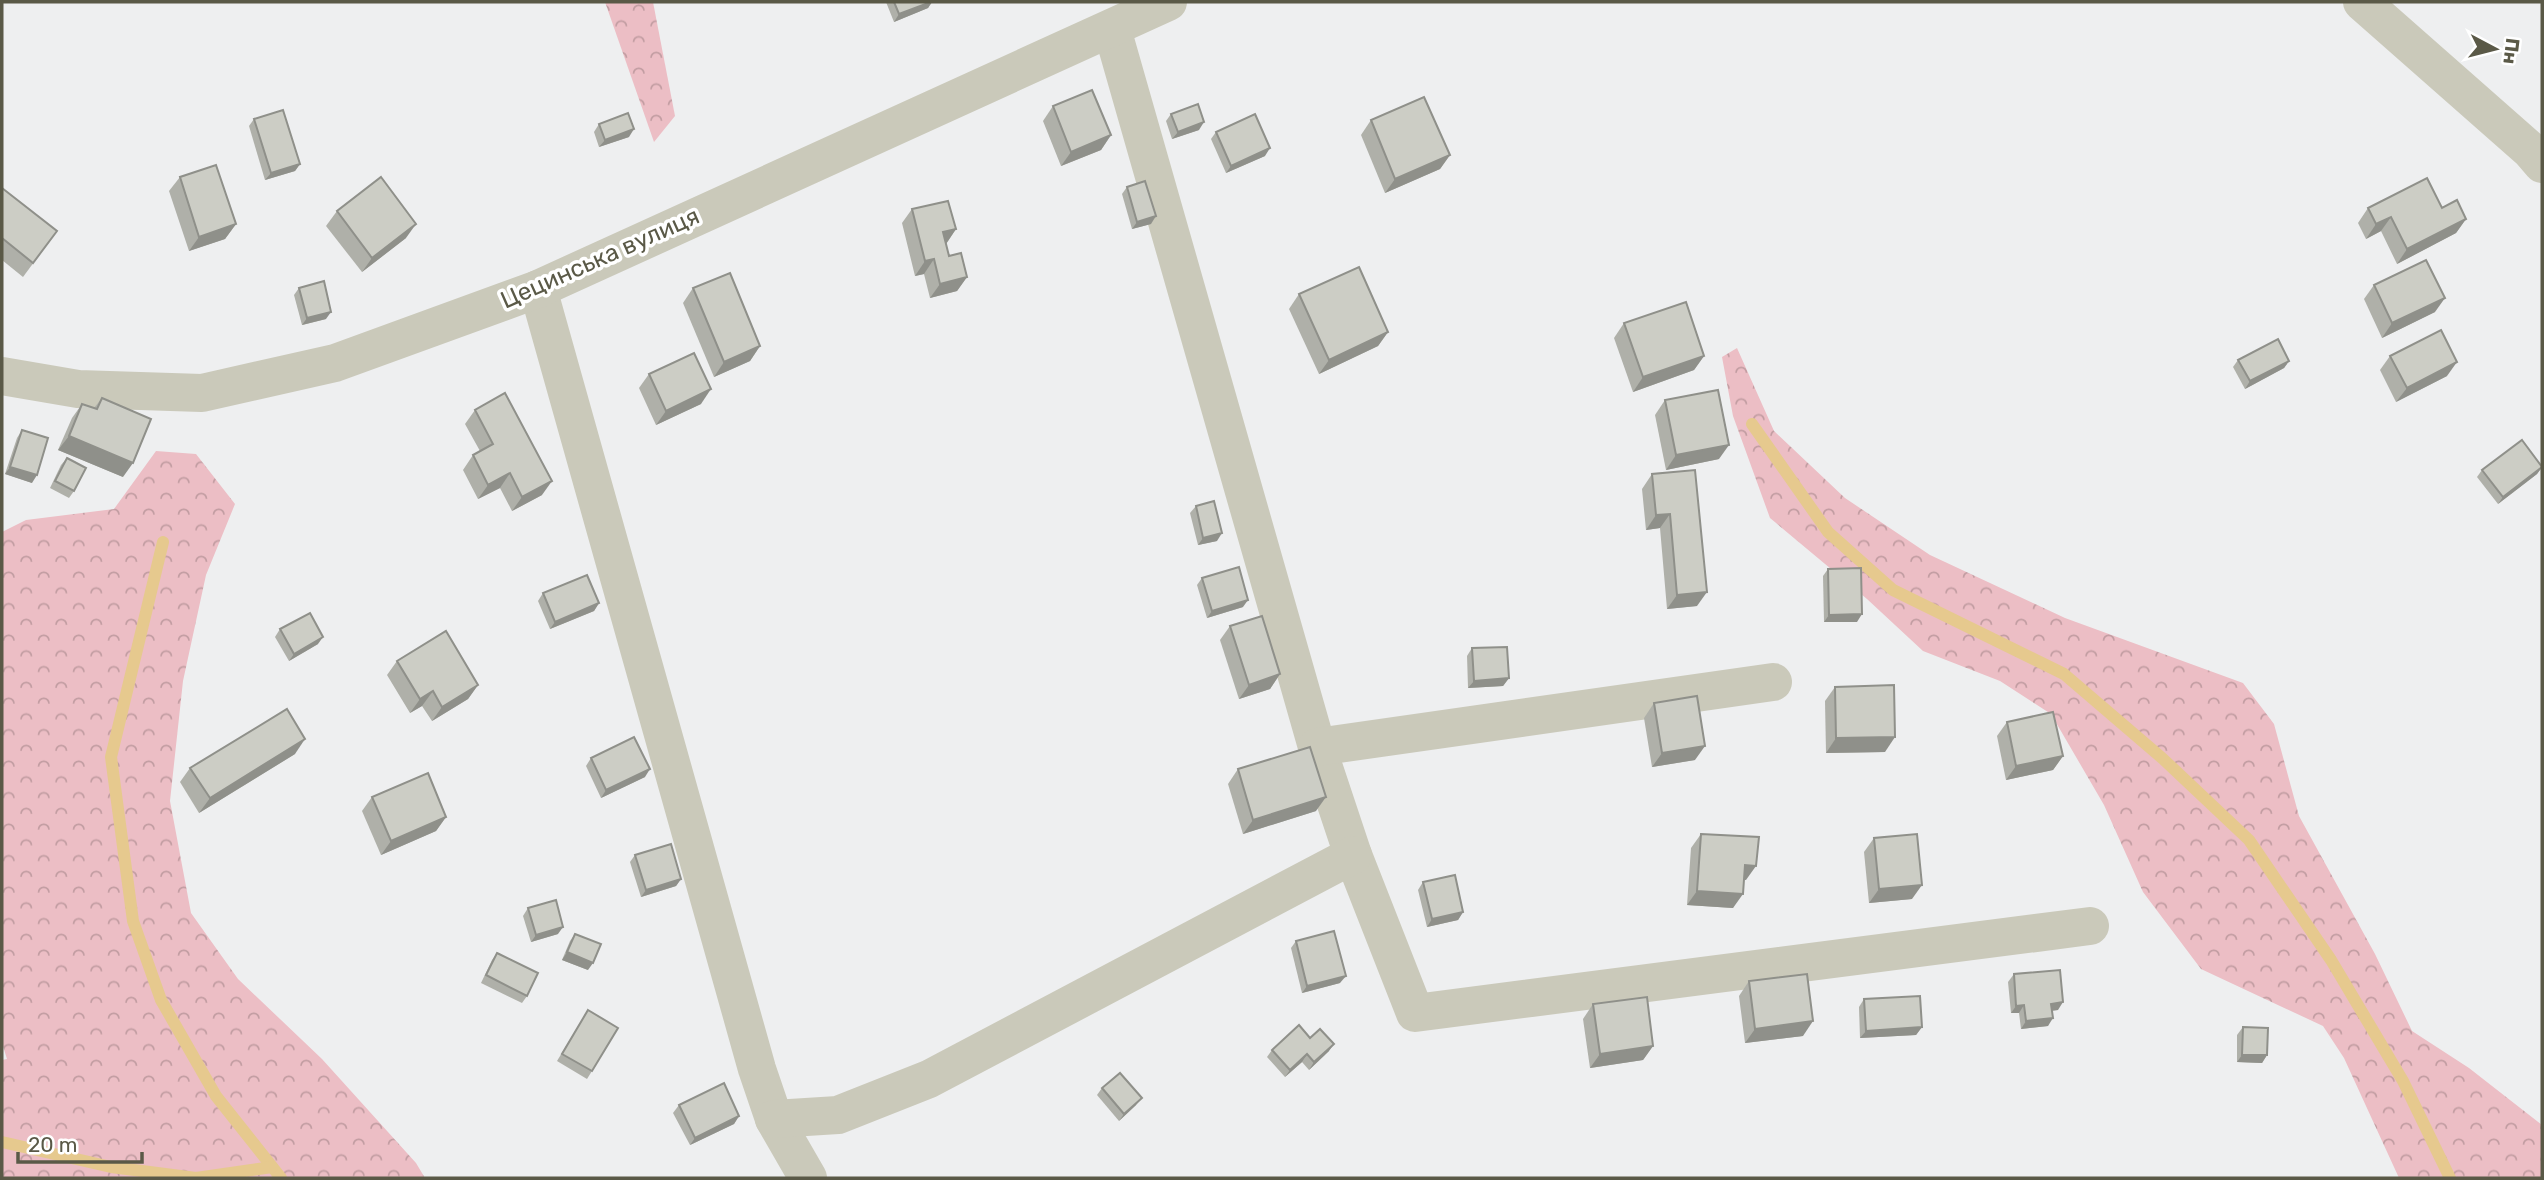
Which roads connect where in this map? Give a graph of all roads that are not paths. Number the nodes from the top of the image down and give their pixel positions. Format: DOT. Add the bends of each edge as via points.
graph roads {
  1 [pos="1168,2"];
  2 [pos="2362,2"];
  3 [pos="1112,29"];
  4 [pos="2542,164"];
  5 [pos="538,289"];
  6 [pos="2,376"];
  7 [pos="1773,682"];
  8 [pos="1317,747"];
  9 [pos="1353,855"];
  10 [pos="2090,926"];
  11 [pos="774,1119"];
  12 [pos="808,1178"];
  1 -- 3 [label="street, Цецинська вулиця"];
  2 -- 4 [label="street"];
  3 -- 5 [label="street, Цецинська вулиця"];
  3 -- 8 [label="street"];
  5 -- 6 [label="street, Цецинська вулиця" via="335,363 202,393 78,389"];
  5 -- 11 [label="street"];
  7 -- 8 [label="street"];
  8 -- 9 [label="street"];
  9 -- 10 [label="street" via="1415,1013"];
  9 -- 11 [label="street" via="929,1079 838,1115"];
  11 -- 12 [label="street"];
}
